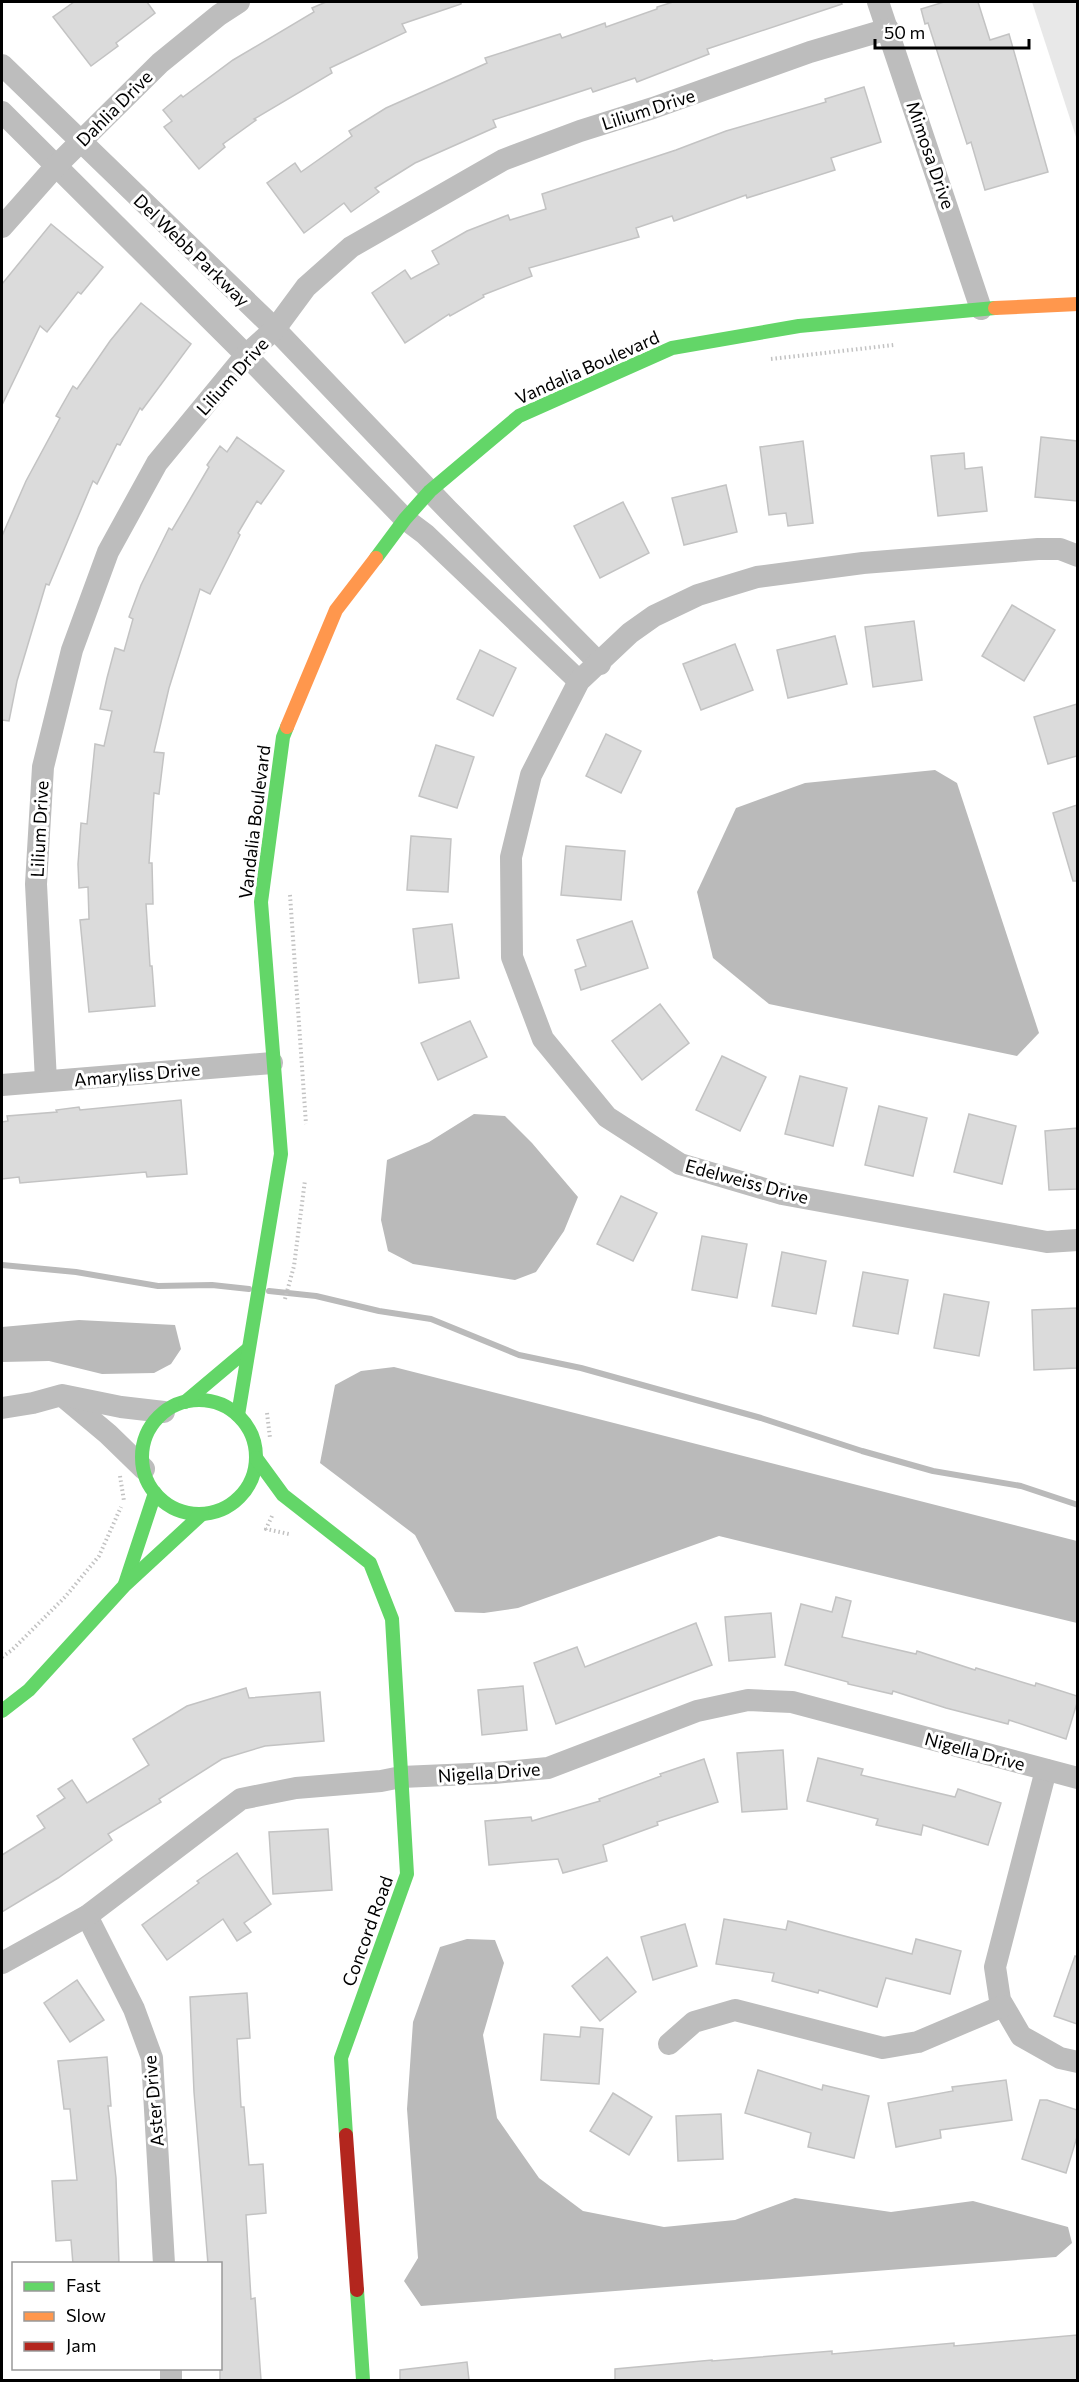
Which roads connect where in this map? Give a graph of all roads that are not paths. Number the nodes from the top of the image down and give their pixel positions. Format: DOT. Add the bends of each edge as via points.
graph roads {
  1 [pos="239,2"];
  2 [pos="878,2"];
  3 [pos="888,29"];
  4 [pos="2,64"];
  5 [pos="2,112"];
  6 [pos="80,143"];
  7 [pos="56,166"];
  8 [pos="2,227"];
  9 [pos="1077,304"];
  10 [pos="981,309"];
  11 [pos="275,329"];
  12 [pos="246,355"];
  13 [pos="430,491"];
  14 [pos="405,519"];
  15 [pos="1077,556"];
  16 [pos="600,663"];
  17 [pos="579,681"];
  18 [pos="272,1063"];
  19 [pos="45,1081"];
  20 [pos="2,1085"];
  21 [pos="1077,1240"];
  22 [pos="248,1349"];
  23 [pos="62,1395"];
  24 [pos="185,1402"];
  25 [pos="2,1408"];
  26 [pos="164,1412"];
  27 [pos="238,1416"];
  28 [pos="256,1458"];
  29 [pos="144,1469"];
  30 [pos="155,1493"];
  31 [pos="237,1500"];
  32 [pos="256,1505"];
  33 [pos="275,1510"];
  34 [pos="202,1514"];
  35 [pos="317,1520"];
  36 [pos="125,1585"];
  37 [pos="2,1711"];
  38 [pos="1046,1770"];
  39 [pos="401,1777"];
  40 [pos="1077,1778"];
  41 [pos="87,1916"];
  42 [pos="2,1963"];
  43 [pos="1003,2006"];
  44 [pos="669,2044"];
  45 [pos="1077,2062"];
  46 [pos="164,2262"];
  47 [pos="363,2380"];
  1 -- 6 [label="street, Dahlia Drive" via="160,63"];
  2 -- 3 [label="street, Mimosa Drive"];
  3 -- 10 [label="street, Mimosa Drive"];
  3 -- 11 [label="street, Lilium Drive" via="580,130 503,160 351,247 306,287"];
  4 -- 6 [label="street, Del Webb Parkway"];
  5 -- 7 [label="street, Del Webb Parkway"];
  6 -- 7 [label="street, Dahlia Drive"];
  6 -- 11 [label="street, Del Webb Parkway"];
  7 -- 8 [label="street, Dahlia Drive"];
  7 -- 12 [label="street, Del Webb Parkway"];
  9 -- 10 [label="street, Vandalia Boulevard"];
  10 -- 13 [label="street, Vandalia Boulevard" via="800,326 672,348 519,416"];
  11 -- 12 [label="street, Lilium Drive"];
  11 -- 13 [label="street, Del Webb Parkway"];
  12 -- 14 [label="street, Del Webb Parkway"];
  12 -- 19 [label="street, Lilium Drive" via="157,463 108,552 72,650 43,766 36,884"];
  13 -- 14 [label="street, Vandalia Boulevard"];
  13 -- 16 [label="street, Del Webb Parkway"];
  14 -- 17 [label="street, Del Webb Parkway"];
  14 -- 18 [label="street, Vandalia Boulevard" via="336,610 283,737 261,902"];
  15 -- 16 [label="street, Edelweiss Drive" via="1060,549 1038,549 862,563 758,577 698,595 654,616"];
  16 -- 17 [label="street, Edelweiss Drive"];
  17 -- 21 [label="street, Edelweiss Drive" via="531,775 511,857 512,957 543,1039 607,1117 680,1164 782,1194 1047,1242"];
  18 -- 19 [label="street, Amaryliss Drive"];
  18 -- 22 [label="street, Vandalia Boulevard" via="281,1154"];
  19 -- 20 [label="street, Amaryliss Drive"];
  22 -- 24 [label="street"];
  22 -- 27 [label="street, Vandalia Boulevard"];
  23 -- 25 [label="street"];
  23 -- 26 [label="street"];
  23 -- 29 [label="street"];
  24 -- 26 [label="street"];
  24 -- 27 [label="street" via="204,1400 222,1405"];
  26 -- 29 [label="street" via="146,1438 142,1453"];
  27 -- 28 [label="street" via="251,1435"];
  28 -- 31 [label="street" via="254,1474"];
  28 -- 35 [label="street, Concord Road" via="283,1495"];
  29 -- 30 [label="street"];
  30 -- 34 [label="street" via="176,1509"];
  30 -- 36 [label="street"];
  31 -- 32 [label="street"];
  31 -- 34 [label="street"];
  33 -- 35 [label="street, Concord Road"];
  34 -- 36 [label="street"];
  35 -- 39 [label="street, Concord Road" via="370,1563 392,1619"];
  36 -- 37 [label="street" via="29,1690"];
  38 -- 39 [label="street, Nigella Drive" via="792,1702 747,1700 697,1711 548,1767"];
  38 -- 40 [label="street, Nigella Drive"];
  38 -- 43 [label="street" via="995,1967"];
  39 -- 41 [label="street, Nigella Drive" via="296,1788 241,1799"];
  39 -- 47 [label="street, Concord Road" via="407,1874 341,2058"];
  41 -- 42 [label="street, Nigella Drive"];
  41 -- 46 [label="street, Aster Drive" via="134,2009 152,2058"];
  43 -- 44 [label="street" via="918,2042 883,2048 735,2010 694,2022"];
  43 -- 45 [label="street" via="1021,2036 1060,2058"];
}
